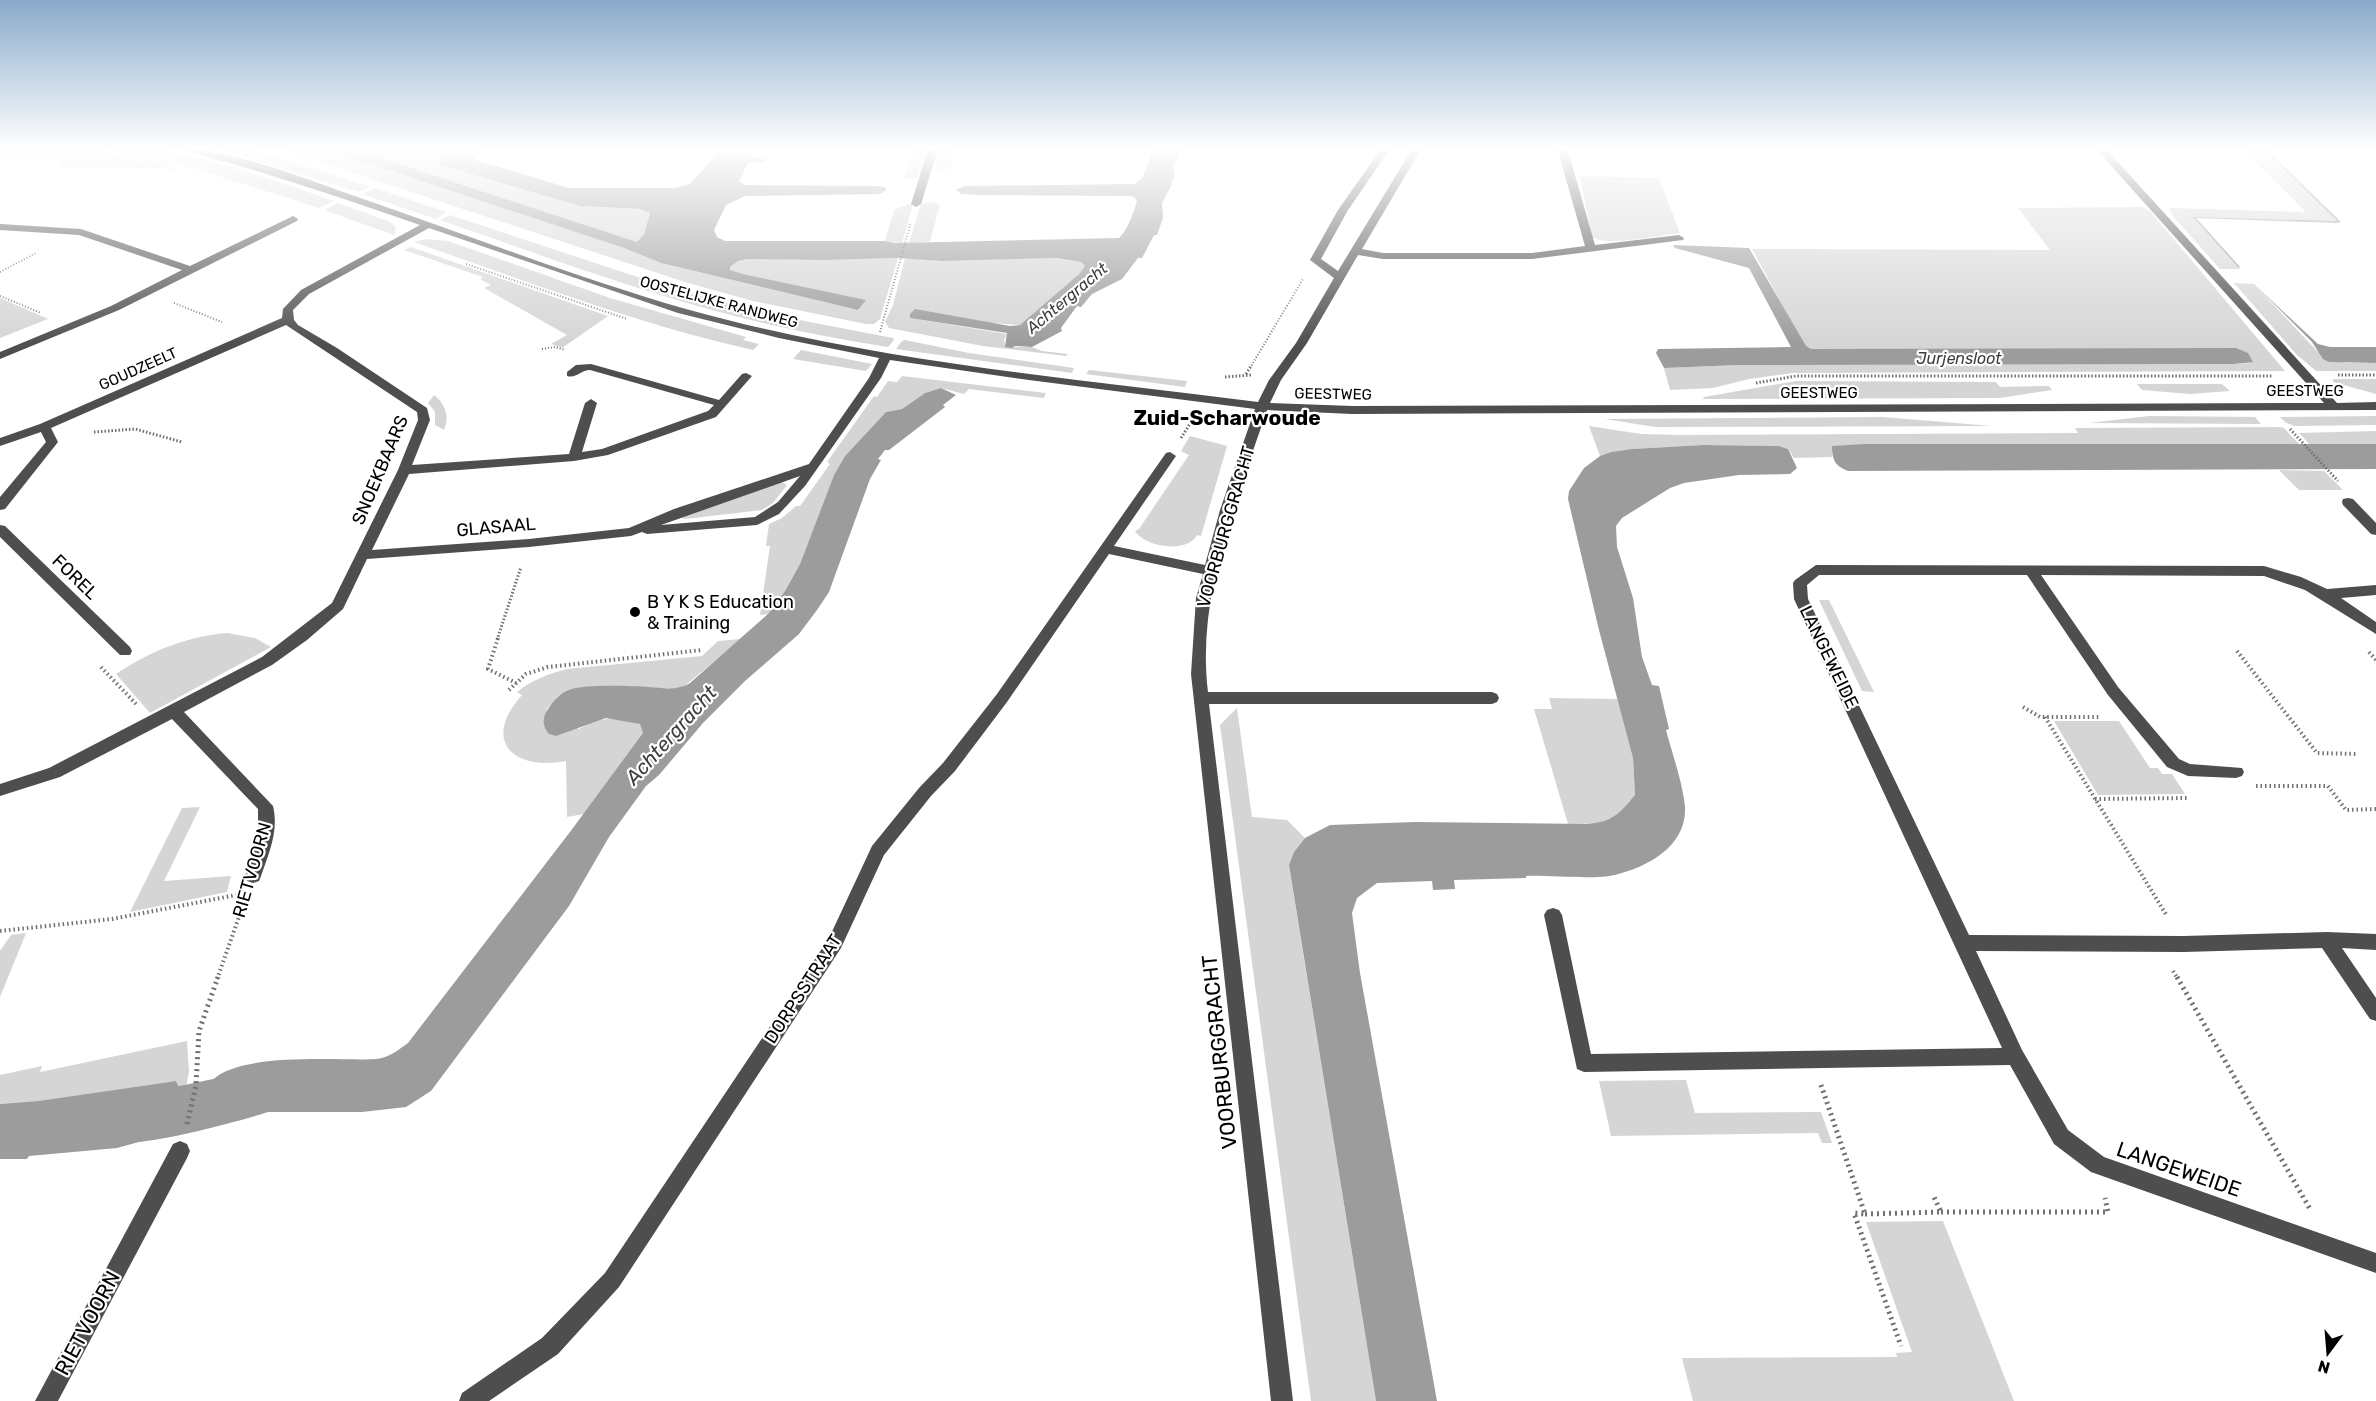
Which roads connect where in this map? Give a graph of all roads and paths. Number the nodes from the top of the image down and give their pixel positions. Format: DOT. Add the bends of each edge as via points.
graph roads {
  1 [pos="397,214"];
  2 [pos="1341,214"];
  3 [pos="1376,214"];
  4 [pos="1581,214"];
  5 [pos="2162,214"];
  6 [pos="293,219"];
  7 [pos="428,225"];
  8 [pos="0,227"];
  9 [pos="907,238"];
  10 [pos="1679,238"];
  11 [pos="1591,249"];
  12 [pos="1354,251"];
  13 [pos="1315,260"];
  14 [pos="191,270"];
  15 [pos="1339,276"];
  16 [pos="0,296"];
  17 [pos="170,302"];
  18 [pos="288,320"];
  19 [pos="72,326"];
  20 [pos="870,330"];
  21 [pos="250,337"];
  22 [pos="0,356"];
  23 [pos="886,356"];
  24 [pos="571,374"];
  25 [pos="1246,374"];
  26 [pos="746,376"];
  27 [pos="2037,376"];
  28 [pos="2043,383"];
  29 [pos="591,403"];
  30 [pos="722,404"];
  31 [pos="1262,405"];
  32 [pos="2334,406"];
  33 [pos="2376,406"];
  34 [pos="46,431"];
  35 [pos="2299,439"];
  36 [pos="0,442"];
  37 [pos="182,442"];
  38 [pos="1170,456"];
  39 [pos="574,457"];
  40 [pos="813,468"];
  41 [pos="404,470"];
  42 [pos="2333,475"];
  43 [pos="1,502"];
  44 [pos="2348,502"];
  45 [pos="0,529"];
  46 [pos="2376,531"];
  47 [pos="631,532"];
  48 [pos="529,543"];
  49 [pos="1105,549"];
  50 [pos="364,555"];
  51 [pos="1210,571"];
  52 [pos="2031,571"];
  53 [pos="2376,590"];
  54 [pos="2328,594"];
  55 [pos="2376,629"];
  56 [pos="702,650"];
  57 [pos="125,651"];
  58 [pos="2237,651"];
  59 [pos="101,667"];
  60 [pos="516,683"];
  61 [pos="509,690"];
  62 [pos="1201,698"];
  63 [pos="1492,698"];
  64 [pos="2023,706"];
  65 [pos="174,711"];
  66 [pos="2045,717"];
  67 [pos="2134,717"];
  68 [pos="153,722"];
  69 [pos="2358,754"];
  70 [pos="2236,772"];
  71 [pos="0,790"];
  72 [pos="2376,809"];
  73 [pos="253,876"];
  74 [pos="1553,915"];
  75 [pos="0,931"];
  76 [pos="2327,940"];
  77 [pos="2376,942"];
  78 [pos="1964,943"];
  79 [pos="2158,944"];
  80 [pos="2184,944"];
  81 [pos="2376,1013"];
  82 [pos="2015,1056"];
  83 [pos="1813,1060"];
  84 [pos="188,1121"];
  85 [pos="180,1151"];
  86 [pos="2098,1165"];
  87 [pos="1933,1195"];
  88 [pos="1941,1212"];
  89 [pos="1865,1214"];
  90 [pos="2312,1239"];
  91 [pos="2376,1263"];
  92 [pos="1901,1347"];
  93 [pos="46,1401"];
  94 [pos="470,1401"];
  95 [pos="1282,1401"];
  1 -- 7 [label="street, OOSTELIJKE RANDWEG"];
  2 -- 13 [label="street"];
  3 -- 12 [label="street, VOORBURGGRACHT"];
  4 -- 11 [label="street"];
  5 -- 32 [label="street"];
  6 -- 14 [label="street"];
  7 -- 18 [label="street" via="305,292 288,309"];
  7 -- 23 [label="street, OOSTELIJKE RANDWEG" via="682,311"];
  8 -- 14 [label="street" via="81,232"];
  9 -- 20 [label="path" via="880,332"];
  10 -- 11 [label="street"];
  11 -- 12 [label="street" via="1532,256 1383,256"];
  12 -- 15 [label="street, VOORBURGGRACHT"];
  13 -- 15 [label="street"];
  13 -- 25 [label="path"];
  14 -- 19 [label="street"];
  15 -- 31 [label="street, VOORBURGGRACHT"];
  16 -- 19 [label="path"];
  17 -- 21 [label="path"];
  18 -- 21 [label="street, GOUDZEELT"];
  18 -- 41 [label="street, SNOEKBAARS" via="423,411 424,420"];
  19 -- 22 [label="street"];
  21 -- 34 [label="street, GOUDZEELT"];
  23 -- 31 [label="street, OOSTELIJKE RANDWEG"];
  23 -- 40 [label="street, GLASAAL"];
  24 -- 30 [label="street" via="579,367 591,367"];
  26 -- 30 [label="street"];
  27 -- 28 [label="path"];
  29 -- 39 [label="street"];
  30 -- 39 [label="street" via="712,414 687,423 604,452"];
  31 -- 32 [label="street, GEESTWEG" via="1352,410"];
  31 -- 51 [label="street, VOORBURGGRACHT"];
  32 -- 33 [label="street, GEESTWEG"];
  34 -- 36 [label="street, GOUDZEELT"];
  34 -- 37 [label="path" via="135,429"];
  34 -- 43 [label="street" via="52,442"];
  35 -- 42 [label="path"];
  38 -- 49 [label="street, DORPSSTRAAT"];
  39 -- 41 [label="street"];
  40 -- 47 [label="street, GLASAAL"];
  40 -- 47 [label="street, GLASAAL" via="779,510 757,520"];
  41 -- 50 [label="street, SNOEKBAARS"];
  44 -- 46 [label="street"];
  45 -- 57 [label="street, FOREL"];
  47 -- 48 [label="street, GLASAAL"];
  48 -- 50 [label="street, GLASAAL"];
  48 -- 60 [label="path" via="488,669"];
  49 -- 51 [label="street"];
  49 -- 94 [label="street, DORPSSTRAAT" via="1002,698 878,851 835,943 612,1281 550,1346"];
  50 -- 65 [label="street, SNOEKBAARS" via="338,606 302,636 267,661"];
  51 -- 62 [label="street, VOORBURGGRACHT" via="1198,639"];
  52 -- 54 [label="street, LANGEWEIDE" via="2264,571 2289,576"];
  52 -- 67 [label="street"];
  52 -- 78 [label="street, LANGEWEIDE" via="1816,570 1800,583 1801,599"];
  53 -- 54 [label="street, LANGEWEIDE"];
  54 -- 55 [label="street, LANGEWEIDE"];
  56 -- 60 [label="path" via="558,666 526,674"];
  58 -- 69 [label="path" via="2317,753"];
  59 -- 68 [label="path"];
  60 -- 61 [label="path"];
  62 -- 63 [label="street"];
  62 -- 95 [label="street, VOORBURGGRACHT"];
  64 -- 66 [label="path"];
  65 -- 68 [label="street"];
  65 -- 73 [label="street, RIETVOORN" via="265,806 267,828"];
  66 -- 67 [label="path"];
  66 -- 80 [label="path"];
  67 -- 70 [label="street" via="2172,763 2188,770"];
  68 -- 71 [label="street" via="54,773"];
  70 -- 72 [label="path" via="2246,786 2328,786 2346,810"];
  74 -- 83 [label="street" via="1584,1063"];
  75 -- 84 [label="path, RIETVOORN" via="112,919 248,892 200,1031 196,1085"];
  76 -- 77 [label="street"];
  76 -- 80 [label="street"];
  76 -- 81 [label="street"];
  78 -- 79 [label="street"];
  78 -- 82 [label="street, LANGEWEIDE"];
  79 -- 80 [label="street"];
  79 -- 90 [label="path" via="2313,1215"];
  82 -- 83 [label="street"];
  82 -- 86 [label="street, LANGEWEIDE" via="2061,1137"];
  83 -- 89 [label="path"];
  85 -- 93 [label="street, RIETVOORN"];
  86 -- 88 [label="path" via="2108,1212"];
  86 -- 90 [label="street, LANGEWEIDE"];
  87 -- 88 [label="path"];
  88 -- 89 [label="path"];
  89 -- 92 [label="path" via="1854,1213"];
  90 -- 91 [label="street, LANGEWEIDE"];
}
